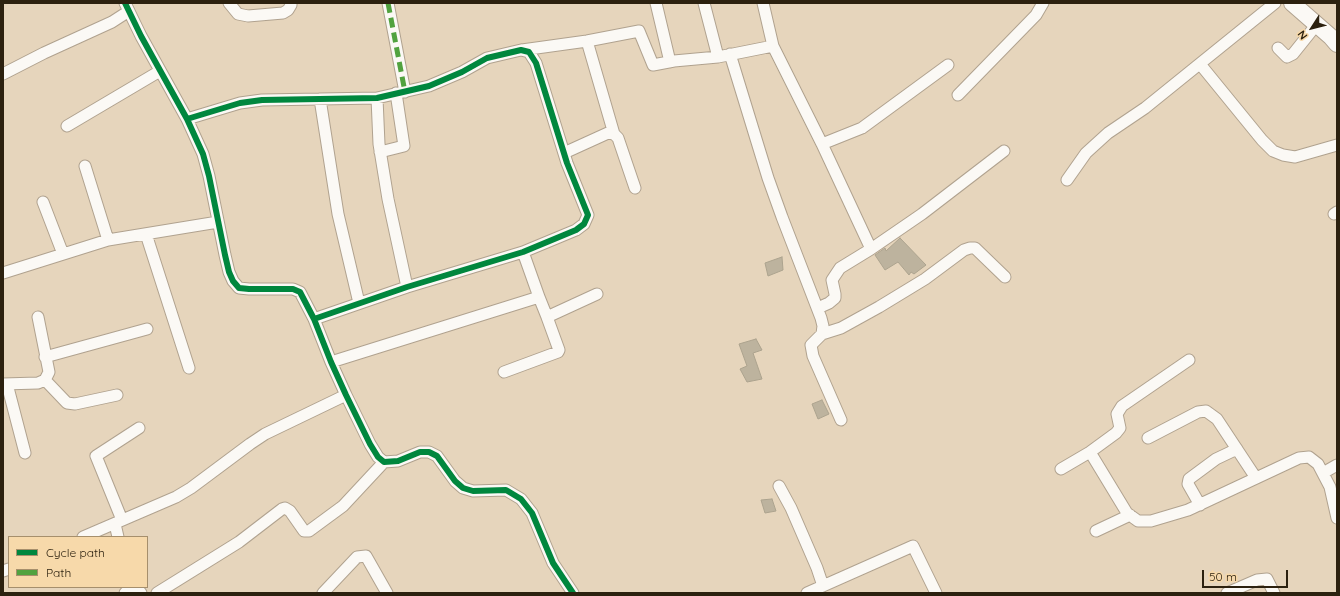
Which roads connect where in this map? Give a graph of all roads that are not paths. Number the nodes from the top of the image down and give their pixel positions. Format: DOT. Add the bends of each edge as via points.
graph roads {
  1 [pos="229,3"];
  2 [pos="290,3"];
  3 [pos="388,3"];
  4 [pos="656,3"];
  5 [pos="704,3"];
  6 [pos="763,3"];
  7 [pos="1044,3"];
  8 [pos="1275,3"];
  9 [pos="1299,5"];
  10 [pos="127,7"];
  11 [pos="1316,24"];
  12 [pos="587,42"];
  13 [pos="1336,43"];
  14 [pos="773,46"];
  15 [pos="1278,48"];
  16 [pos="521,50"];
  17 [pos="730,54"];
  18 [pos="718,58"];
  19 [pos="670,62"];
  20 [pos="948,64"];
  21 [pos="1200,64"];
  22 [pos="160,71"];
  23 [pos="3,74"];
  24 [pos="400,92"];
  25 [pos="958,95"];
  26 [pos="377,98"];
  27 [pos="320,99"];
  28 [pos="187,119"];
  29 [pos="67,126"];
  30 [pos="614,134"];
  31 [pos="822,144"];
  32 [pos="1337,145"];
  33 [pos="1004,151"];
  34 [pos="380,152"];
  35 [pos="564,153"];
  36 [pos="85,166"];
  37 [pos="1067,180"];
  38 [pos="635,188"];
  39 [pos="43,202"];
  40 [pos="218,222"];
  41 [pos="146,234"];
  42 [pos="108,240"];
  43 [pos="871,249"];
  44 [pos="523,252"];
  45 [pos="63,254"];
  46 [pos="3,272"];
  47 [pos="1005,277"];
  48 [pos="407,287"];
  49 [pos="597,294"];
  50 [pos="539,297"];
  51 [pos="359,303"];
  52 [pos="818,308"];
  53 [pos="38,317"];
  54 [pos="547,317"];
  55 [pos="314,319"];
  56 [pos="147,329"];
  57 [pos="822,334"];
  58 [pos="45,357"];
  59 [pos="1189,360"];
  60 [pos="331,362"];
  61 [pos="189,368"];
  62 [pos="504,372"];
  63 [pos="45,380"];
  64 [pos="5,384"];
  65 [pos="116,395"];
  66 [pos="346,395"];
  67 [pos="841,420"];
  68 [pos="140,428"];
  69 [pos="1148,438"];
  70 [pos="1237,449"];
  71 [pos="1090,452"];
  72 [pos="25,453"];
  73 [pos="384,462"];
  74 [pos="1337,465"];
  75 [pos="1061,469"];
  76 [pos="1322,473"];
  77 [pos="1256,478"];
  78 [pos="779,486"];
  79 [pos="1200,505"];
  80 [pos="1130,515"];
  81 [pos="1337,518"];
  82 [pos="119,522"];
  83 [pos="1096,531"];
  84 [pos="85,536"];
  85 [pos="118,536"];
  86 [pos="823,586"];
  87 [pos="172,589"];
  88 [pos="157,593"];
  89 [pos="322,593"];
  90 [pos="387,593"];
  91 [pos="572,593"];
  92 [pos="808,593"];
  93 [pos="936,593"];
  94 [pos="1226,593"];
  95 [pos="1274,593"];
  1 -- 2 [label="street" via="238,14 248,16 283,13 288,10"];
  3 -- 24 [label="street"];
  4 -- 19 [label="street"];
  5 -- 18 [label="street"];
  6 -- 14 [label="street"];
  7 -- 25 [label="street"];
  8 -- 21 [label="street"];
  9 -- 11 [label="main road"];
  10 -- 22 [label="street"];
  10 -- 23 [label="street" via="112,22"];
  11 -- 13 [label="main road"];
  11 -- 15 [label="street" via="1293,54 1287,57"];
  12 -- 16 [label="street"];
  12 -- 19 [label="street" via="639,31 654,64"];
  12 -- 30 [label="street"];
  14 -- 17 [label="street"];
  14 -- 31 [label="street"];
  16 -- 24 [label="street" via="487,58 429,86"];
  16 -- 35 [label="street" via="529,52 536,63"];
  17 -- 18 [label="street"];
  17 -- 52 [label="street" via="768,178"];
  18 -- 19 [label="street"];
  20 -- 31 [label="street" via="862,128"];
  21 -- 32 [label="street" via="1273,150 1295,157"];
  21 -- 37 [label="street" via="1145,108 1108,133 1086,153"];
  22 -- 28 [label="street"];
  22 -- 29 [label="street"];
  24 -- 26 [label="street"];
  24 -- 34 [label="street" via="404,146"];
  26 -- 27 [label="street"];
  26 -- 34 [label="street"];
  27 -- 28 [label="street" via="240,103"];
  27 -- 51 [label="street" via="338,214"];
  28 -- 40 [label="street" via="203,154"];
  30 -- 35 [label="street" via="608,133"];
  30 -- 38 [label="street" via="618,138"];
  31 -- 43 [label="street"];
  33 -- 43 [label="street" via="922,214"];
  34 -- 48 [label="street"];
  35 -- 44 [label="street" via="588,215 584,224 576,230"];
  36 -- 42 [label="street"];
  39 -- 45 [label="street"];
  40 -- 41 [label="street"];
  40 -- 55 [label="street" via="229,272 239,288 293,289 300,292"];
  41 -- 42 [label="street"];
  41 -- 61 [label="street"];
  42 -- 45 [label="street"];
  43 -- 52 [label="street" via="840,268 832,280 834,298"];
  44 -- 48 [label="street"];
  44 -- 50 [label="street"];
  45 -- 46 [label="street"];
  47 -- 57 [label="street" via="976,248 970,248 879,307 841,328"];
  48 -- 51 [label="street"];
  49 -- 54 [label="street"];
  50 -- 54 [label="street"];
  50 -- 60 [label="street"];
  51 -- 55 [label="street"];
  52 -- 57 [label="street" via="823,326"];
  53 -- 58 [label="street"];
  54 -- 62 [label="street" via="558,352"];
  55 -- 60 [label="street"];
  56 -- 58 [label="street"];
  57 -- 67 [label="street" via="812,345 813,356"];
  58 -- 63 [label="street" via="49,372"];
  59 -- 71 [label="street" via="1122,406 1117,414 1120,428"];
  60 -- 66 [label="street"];
  63 -- 64 [label="street" via="38,383"];
  63 -- 65 [label="street" via="66,402 75,404"];
  64 -- 72 [label="street"];
  66 -- 73 [label="street" via="370,444"];
  66 -- 82 [label="street" via="250,444 176,497"];
  68 -- 82 [label="street" via="96,456"];
  69 -- 70 [label="street" via="1198,412 1206,411 1217,419"];
  70 -- 77 [label="street"];
  70 -- 79 [label="street" via="1216,459 1189,479 1188,484"];
  71 -- 75 [label="street"];
  71 -- 80 [label="street"];
  73 -- 87 [label="street" via="343,506 309,531 304,531 290,511 282,509"];
  73 -- 91 [label="street" via="398,461 420,452 429,452 437,456 463,488 473,491 506,490 521,499 532,513 553,563"];
  74 -- 76 [label="street"];
  76 -- 77 [label="street" via="1318,464 1309,458 1299,458"];
  76 -- 81 [label="street" via="1330,488"];
  77 -- 79 [label="street"];
  78 -- 86 [label="street" via="800,528"];
  79 -- 80 [label="street" via="1151,521 1138,521"];
  80 -- 83 [label="street"];
  82 -- 84 [label="street"];
  82 -- 85 [label="street"];
  86 -- 92 [label="street"];
  86 -- 93 [label="street" via="913,546"];
  87 -- 88 [label="street"];
  89 -- 90 [label="street" via="357,557 366,556"];
  94 -- 95 [label="street" via="1257,580 1267,579"];
}
